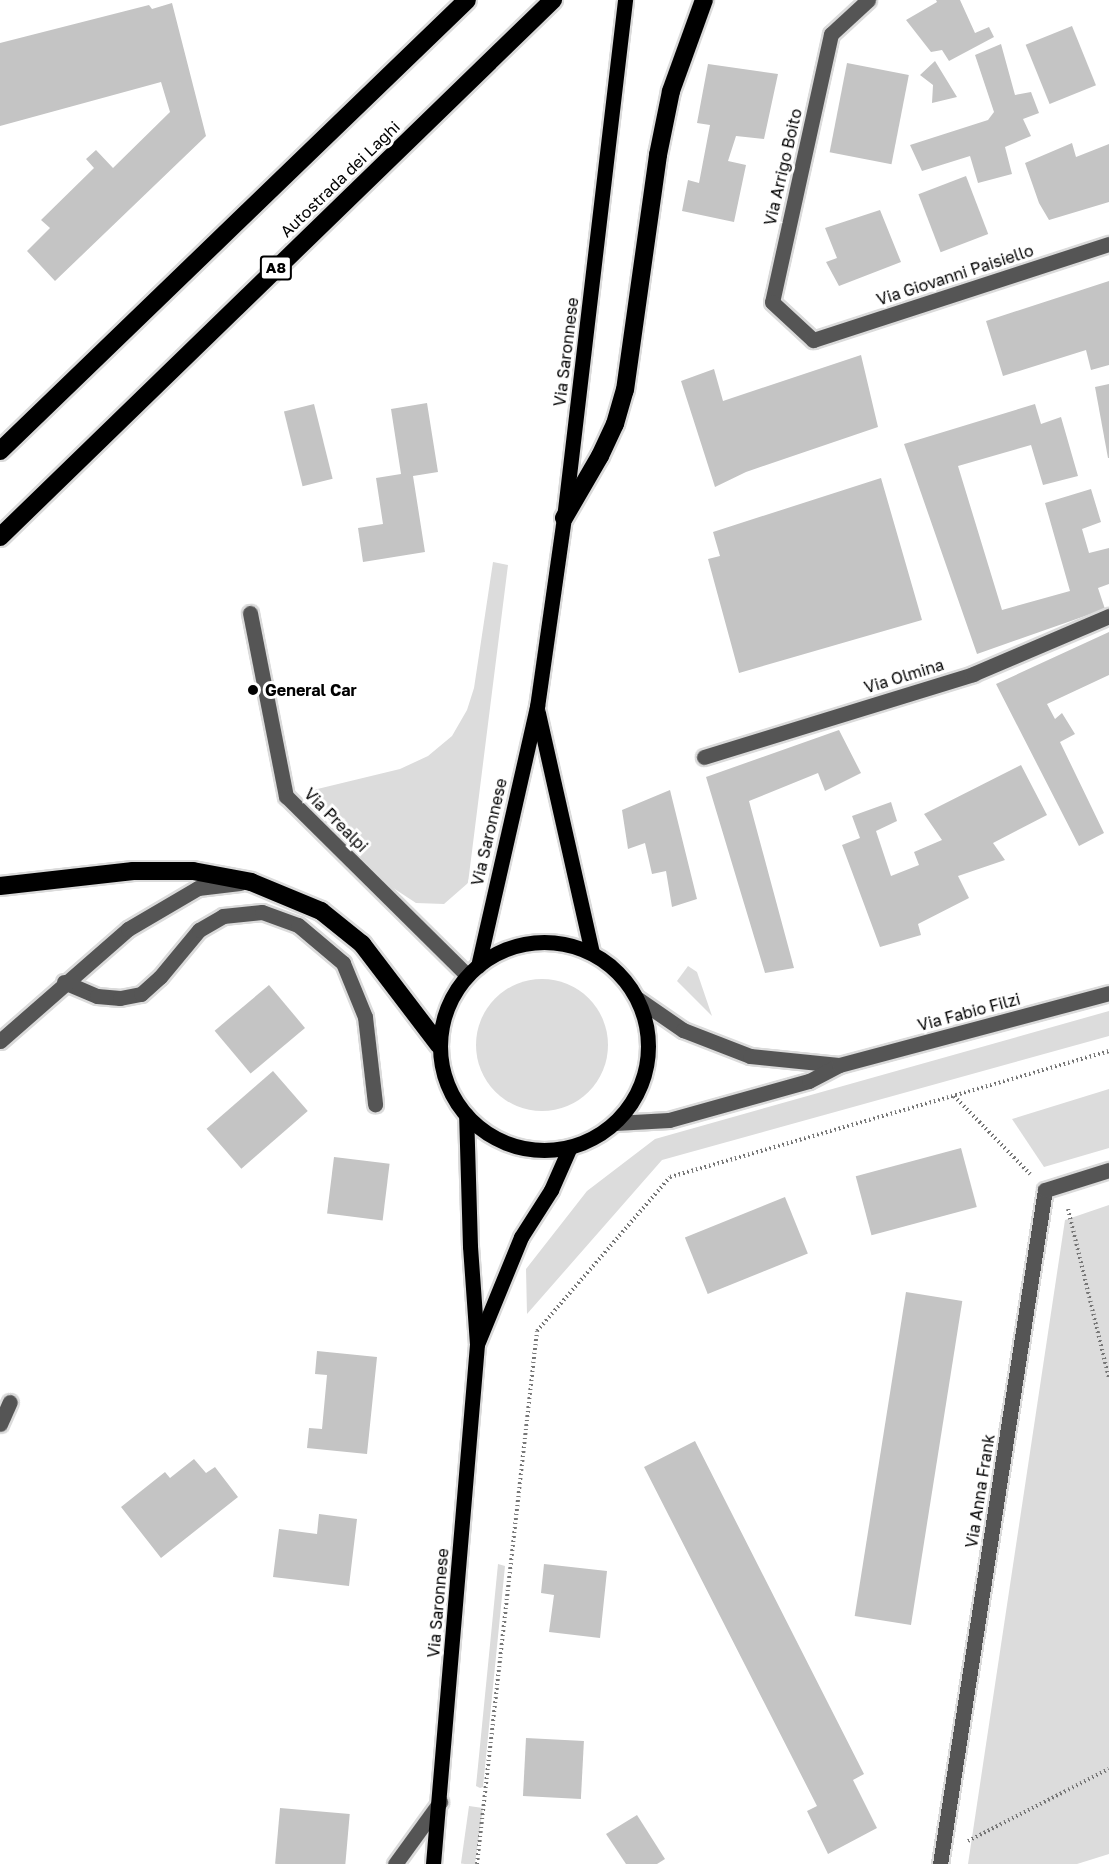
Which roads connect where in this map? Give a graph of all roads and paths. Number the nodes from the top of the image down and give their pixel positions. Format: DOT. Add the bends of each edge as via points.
graph roads {
  1 [pos="467,0"];
  2 [pos="553,0"];
  3 [pos="625,0"];
  4 [pos="704,0"];
  5 [pos="868,0"];
  6 [pos="1109,244"];
  7 [pos="813,340"];
  8 [pos="0,452"];
  9 [pos="564,518"];
  10 [pos="0,537"];
  11 [pos="250,613"];
  12 [pos="1109,616"];
  13 [pos="537,707"];
  14 [pos="704,757"];
  15 [pos="251,882"];
  16 [pos="0,886"];
  17 [pos="592,953"];
  18 [pos="472,970"];
  19 [pos="64,982"];
  20 [pos="1109,993"];
  21 [pos="638,999"];
  22 [pos="0,1041"];
  23 [pos="439,1045"];
  24 [pos="1109,1051"];
  25 [pos="839,1065"];
  26 [pos="954,1096"];
  27 [pos="375,1104"];
  28 [pos="466,1115"];
  29 [pos="615,1123"];
  30 [pos="570,1147"];
  31 [pos="1109,1170"];
  32 [pos="1062,1184"];
  33 [pos="1045,1190"];
  34 [pos="477,1344"];
  35 [pos="1109,1378"];
  36 [pos="10,1402"];
  37 [pos="0,1425"];
  38 [pos="1109,1769"];
  39 [pos="440,1802"];
  40 [pos="940,1859"];
  41 [pos="395,1864"];
  42 [pos="433,1864"];
  43 [pos="477,1864"];
  1 -- 8 [label="highway"];
  2 -- 10 [label="highway, Autostrada dei Laghi / A8"];
  3 -- 9 [label="main road, Via Saronnese"];
  4 -- 9 [label="highway" via="671,91 660,144 625,390 600,456"];
  5 -- 7 [label="street, Via Arrigo Boito" via="831,34 772,302"];
  6 -- 7 [label="street, Via Giovanni Paisiello"];
  9 -- 13 [label="main road, Via Saronnese"];
  11 -- 18 [label="street, Via Prealpi" via="286,796"];
  12 -- 14 [label="street, Via Olmina" via="973,674"];
  13 -- 17 [label="main road, Via Saronnese"];
  13 -- 18 [label="main road, Via Saronnese"];
  15 -- 16 [label="highway" via="193,871 134,871"];
  15 -- 19 [label="street" via="198,888 128,928"];
  15 -- 23 [label="highway" via="321,911 362,944"];
  17 -- 18 [label="main road, Via Saronnese" via="569,945 518,944"];
  17 -- 21 [label="main road, Via Saronnese" via="623,976"];
  18 -- 23 [label="main road, Via Saronnese" via="456,990 444,1016"];
  19 -- 22 [label="street"];
  19 -- 27 [label="street" via="97,996 120,998 141,993 199,930 223,916 262,912 298,924 343,963 366,1017"];
  20 -- 25 [label="street, Via Fabio Filzi"];
  21 -- 25 [label="street, Via Fabio Filzi" via="683,1030 750,1056"];
  21 -- 29 [label="main road, Via Saronnese" via="647,1031 647,1065 636,1096"];
  23 -- 28 [label="main road, Via Saronnese" via="449,1090"];
  24 -- 26 [label="path"];
  25 -- 29 [label="street, Via Fabio Filzi" via="809,1081 669,1120"];
  26 -- 33 [label="path"];
  26 -- 43 [label="path" via="670,1177 537,1331"];
  28 -- 30 [label="main road, Via Saronnese" via="506,1144 538,1150"];
  28 -- 34 [label="main road, Via Saronnese"];
  29 -- 30 [label="main road, Via Saronnese" via="594,1138"];
  30 -- 34 [label="main road, Via Saronnese" via="551,1190 521,1237"];
  31 -- 32 [label="street"];
  32 -- 33 [label="street"];
  32 -- 35 [label="path"];
  33 -- 40 [label="street, Via Anna Frank"];
  34 -- 39 [label="main road, Via Saronnese"];
  36 -- 37 [label="street"];
  38 -- 40 [label="path"];
  39 -- 41 [label="street"];
  39 -- 42 [label="main road, Via Saronnese"];
}
